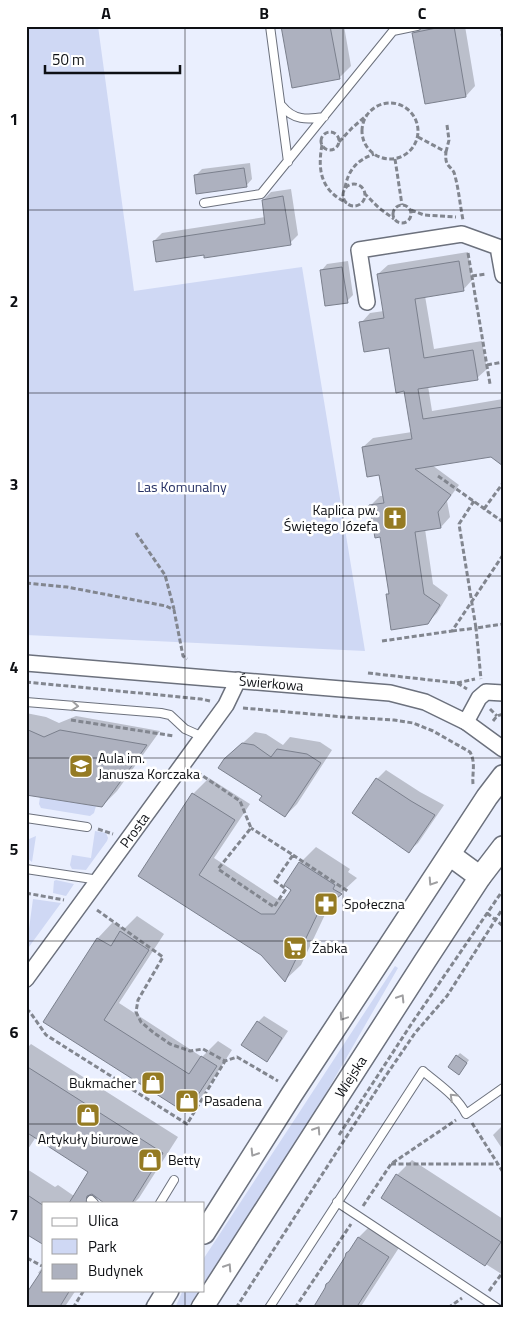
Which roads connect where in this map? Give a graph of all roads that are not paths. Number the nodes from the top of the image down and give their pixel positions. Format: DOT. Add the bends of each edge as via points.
graph roads {
  1 [pos="270,26"];
  2 [pos="417,26"];
  3 [pos="282,106"];
  4 [pos="324,117"];
  5 [pos="288,162"];
  6 [pos="204,203"];
  7 [pos="503,275"];
  8 [pos="367,302"];
  9 [pos="26,663"];
  10 [pos="238,680"];
  11 [pos="503,693"];
  12 [pos="26,702"];
  13 [pos="466,722"];
  14 [pos="202,738"];
  15 [pos="503,749"];
  16 [pos="503,776"];
  17 [pos="26,818"];
  18 [pos="88,827"];
  19 [pos="503,847"];
  20 [pos="450,855"];
  21 [pos="26,869"];
  22 [pos="480,877"];
  23 [pos="99,880"];
  24 [pos="26,979"];
  25 [pos="503,1088"];
  26 [pos="174,1180"];
  27 [pos="161,1202"];
  28 [pos="337,1202"];
  29 [pos="205,1231"];
  30 [pos="167,1292"];
  31 [pos="157,1308"];
  32 [pos="202,1308"];
  33 [pos="269,1308"];
  34 [pos="497,1308"];
  1 -- 3 [label="lane"];
  2 -- 4 [label="lane" via="393,31"];
  3 -- 4 [label="lane" via="287,113 299,118"];
  3 -- 5 [label="lane"];
  4 -- 5 [label="lane"];
  5 -- 6 [label="lane" via="261,194"];
  7 -- 8 [label="street" via="498,247 462,234 359,250"];
  9 -- 10 [label="street, Świerkowa"];
  10 -- 13 [label="street, Świerkowa" via="390,693 426,702"];
  10 -- 14 [label="street, Prosta" via="232,706"];
  11 -- 13 [label="street" via="486,692"];
  12 -- 14 [label="lane, one-way" via="161,713"];
  13 -- 15 [label="street, Świerkowa"];
  14 -- 23 [label="street, Prosta"];
  16 -- 20 [label="main road"];
  17 -- 18 [label="lane"];
  19 -- 22 [label="main road, Wiejska"];
  20 -- 22 [label="main road"];
  20 -- 29 [label="main road, one-way"];
  21 -- 23 [label="lane"];
  32 -- 22 [label="main road, Wiejska, one-way"];
  23 -- 24 [label="street, Prosta"];
  25 -- 28 [label="lane, one-way" via="466,1114 448,1092 422,1072"];
  26 -- 27 [label="lane"];
  28 -- 33 [label="lane"];
  28 -- 34 [label="lane"];
  30 -- 31 [label="main road"];
}
